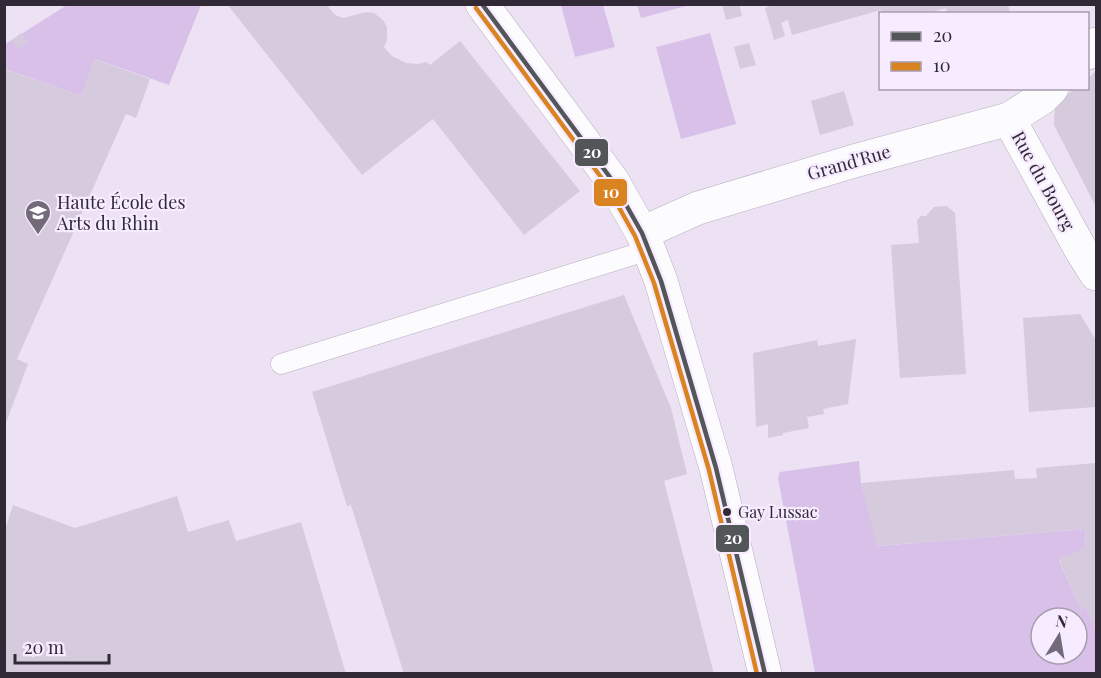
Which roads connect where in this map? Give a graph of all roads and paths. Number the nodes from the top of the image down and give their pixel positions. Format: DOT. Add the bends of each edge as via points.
graph roads {
  1 [pos="482,4"];
  2 [pos="1050,90"];
  3 [pos="1009,118"];
  4 [pos="646,242"];
  5 [pos="1096,274"];
  6 [pos="281,364"];
  7 [pos="765,674"];
  1 -- 4 [label="street" via="612,180"];
  2 -- 3 [label="street, Grand'Rue"];
  3 -- 4 [label="street, Grand'Rue" via="698,208"];
  3 -- 5 [label="street, Rue du Bourg"];
  4 -- 6 [label="lane"];
  4 -- 7 [label="street" via="716,468"];
}
